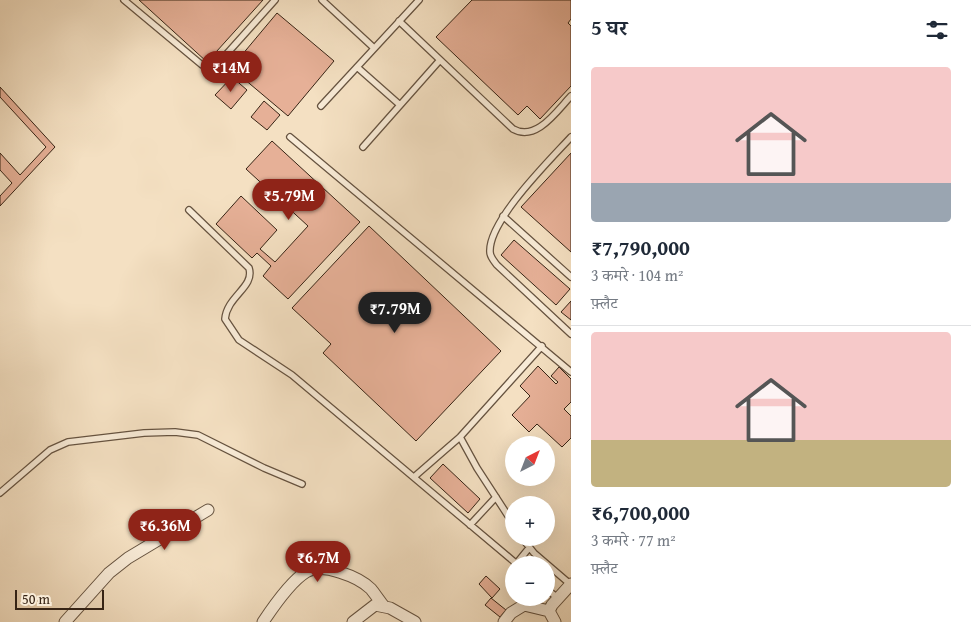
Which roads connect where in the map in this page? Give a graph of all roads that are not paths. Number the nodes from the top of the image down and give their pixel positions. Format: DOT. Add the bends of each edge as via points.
graph roads {
  1 [pos="124,0"];
  2 [pos="275,0"];
  3 [pos="322,0"];
  4 [pos="419,0"];
  5 [pos="399,21"];
  6 [pos="374,48"];
  7 [pos="440,60"];
  8 [pos="357,67"];
  9 [pos="571,96"];
  10 [pos="400,105"];
  11 [pos="321,106"];
  12 [pos="290,137"];
  13 [pos="571,137"];
  14 [pos="362,147"];
  15 [pos="189,210"];
  16 [pos="504,216"];
  17 [pos="571,277"];
  18 [pos="571,334"];
  19 [pos="542,346"];
  20 [pos="571,372"];
  21 [pos="460,437"];
  22 [pos="414,477"];
  23 [pos="302,484"];
  24 [pos="0,493"];
  25 [pos="496,497"];
  26 [pos="208,510"];
  27 [pos="505,511"];
  28 [pos="470,525"];
  29 [pos="529,548"];
  30 [pos="507,556"];
  31 [pos="523,556"];
  32 [pos="571,584"];
  33 [pos="555,596"];
  34 [pos="558,598"];
  35 [pos="382,605"];
  36 [pos="552,617"];
  37 [pos="65,622"];
  38 [pos="263,622"];
  39 [pos="353,622"];
  40 [pos="415,622"];
  41 [pos="504,622"];
  1 -- 2 [label="lane" via="202,65 211,67"];
  3 -- 6 [label="lane"];
  4 -- 5 [label="lane"];
  5 -- 6 [label="lane"];
  5 -- 7 [label="lane"];
  6 -- 8 [label="lane"];
  7 -- 9 [label="lane" via="522,133 538,129"];
  7 -- 10 [label="lane"];
  8 -- 10 [label="lane"];
  8 -- 11 [label="lane"];
  10 -- 14 [label="lane"];
  12 -- 19 [label="lane"];
  13 -- 16 [label="lane" via="514,200"];
  15 -- 22 [label="lane" via="249,268 248,281 226,311 225,319 239,340 292,375"];
  16 -- 17 [label="lane"];
  16 -- 18 [label="lane" via="492,242 492,258"];
  19 -- 20 [label="lane"];
  19 -- 21 [label="lane"];
  21 -- 22 [label="lane"];
  21 -- 25 [label="lane"];
  22 -- 28 [label="lane"];
  23 -- 24 [label="lane" via="198,435 175,432 68,442 50,450"];
  25 -- 27 [label="lane"];
  25 -- 28 [label="lane"];
  26 -- 37 [label="street" via="128,558 109,573"];
  28 -- 30 [label="lane"];
  29 -- 31 [label="lane"];
  29 -- 32 [label="lane"];
  32 -- 34 [label="street"];
  33 -- 34 [label="lane"];
  34 -- 36 [label="street" via="552,605"];
  35 -- 38 [label="street" via="370,588 352,576 324,569 307,571"];
  35 -- 39 [label="street" via="368,608"];
  35 -- 40 [label="street"];
  36 -- 41 [label="street" via="524,605"];
}
